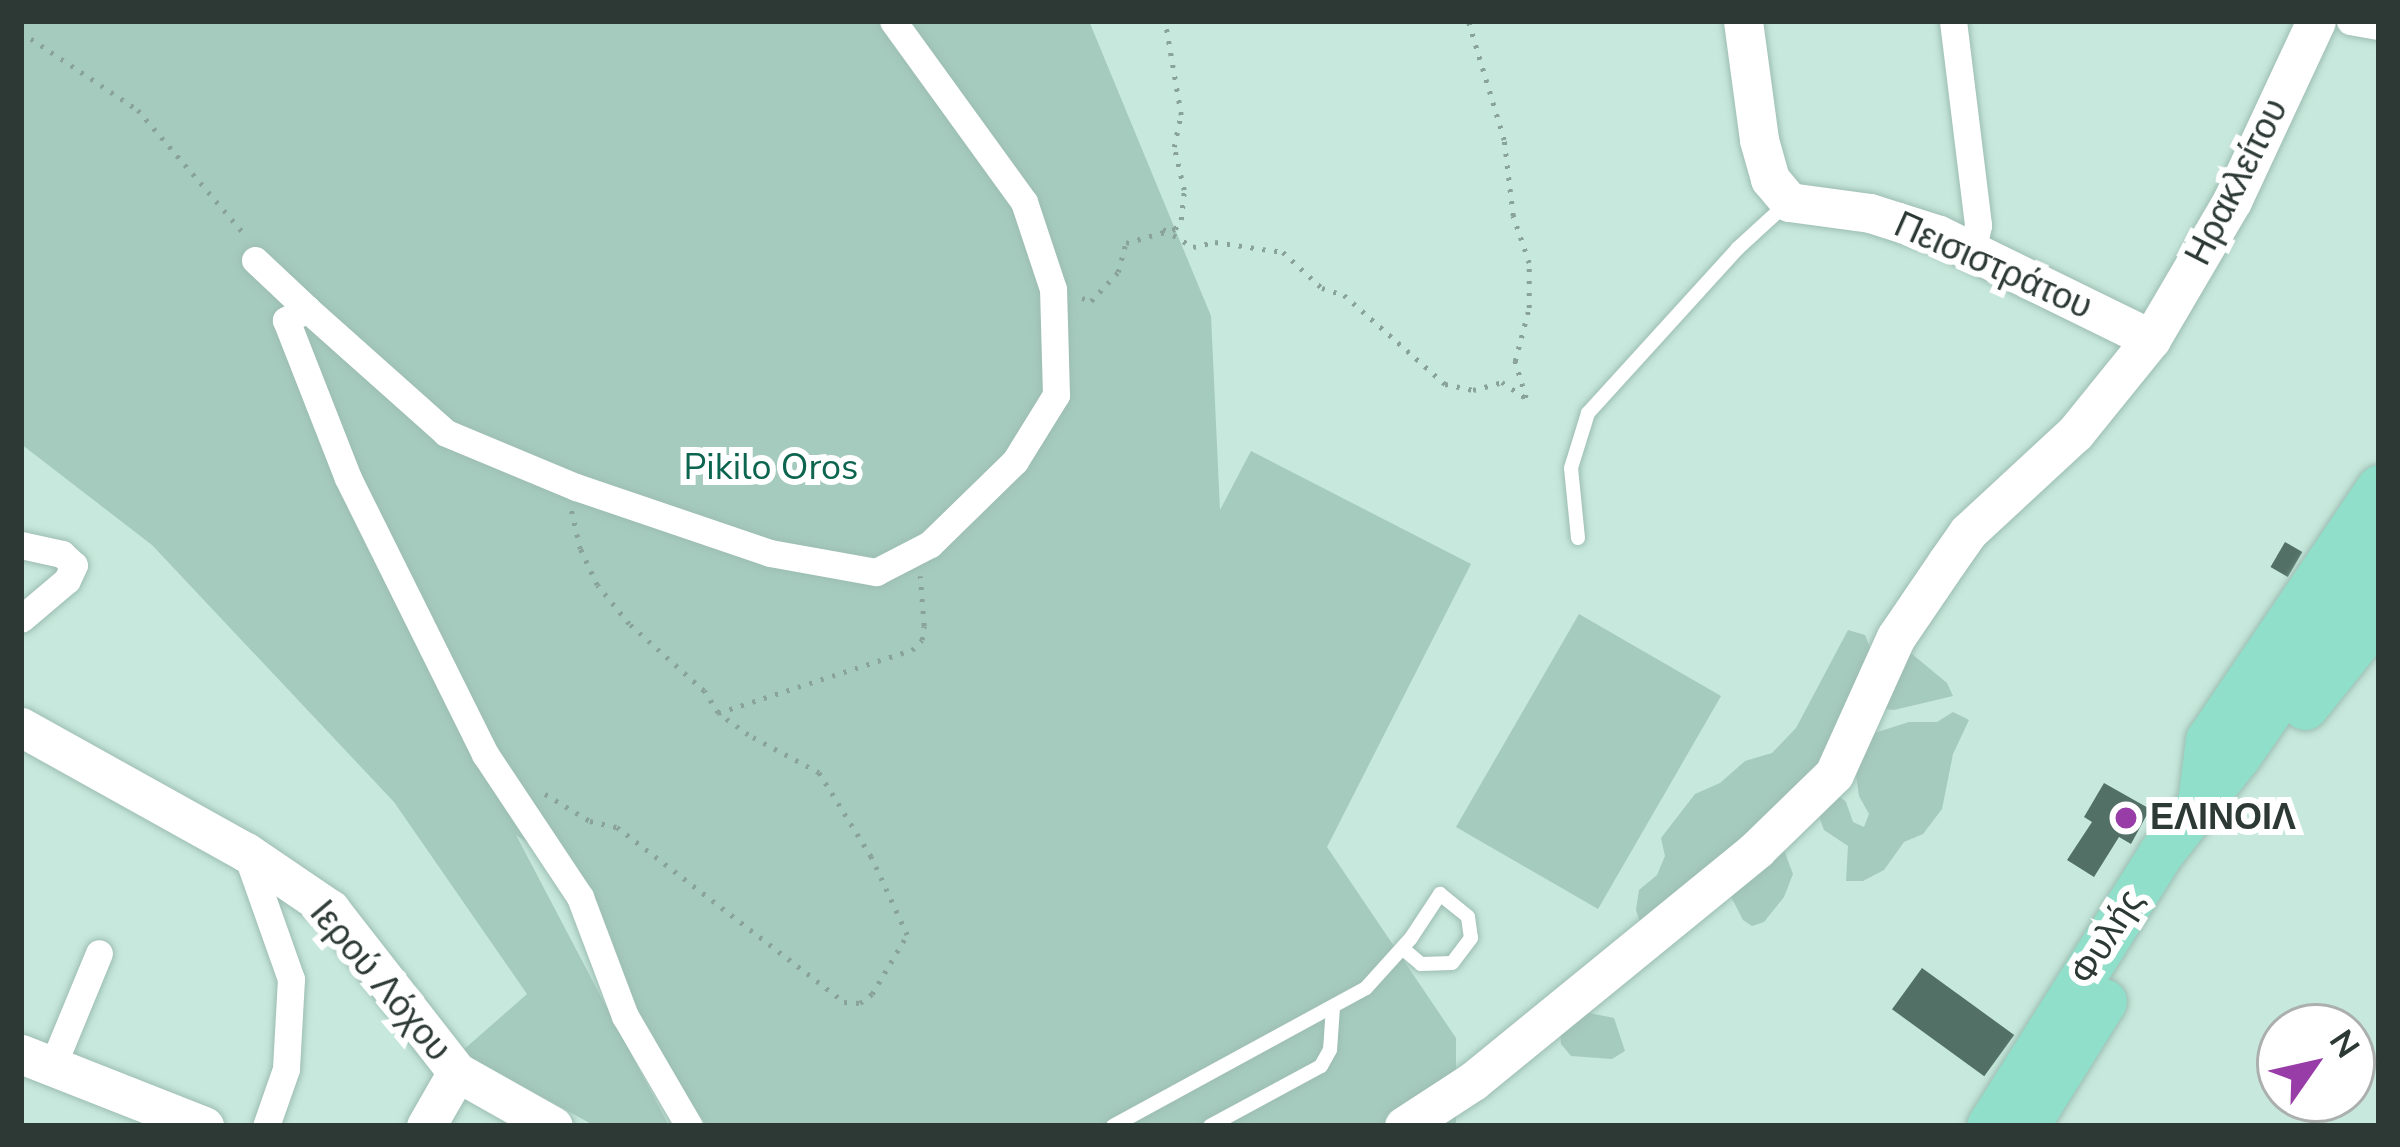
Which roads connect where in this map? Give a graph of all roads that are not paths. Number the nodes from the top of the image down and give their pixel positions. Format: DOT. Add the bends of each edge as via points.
graph roads {
  1 [pos="893,21"];
  2 [pos="1743,21"];
  3 [pos="1953,21"];
  4 [pos="2316,21"];
  5 [pos="2350,21"];
  6 [pos="2379,26"];
  7 [pos="1780,190"];
  8 [pos="1973,249"];
  9 [pos="255,260"];
  10 [pos="307,309"];
  11 [pos="2151,339"];
  12 [pos="2379,487"];
  13 [pos="1578,538"];
  14 [pos="21,545"];
  15 [pos="2379,553"];
  16 [pos="2379,615"];
  17 [pos="21,619"];
  18 [pos="21,727"];
  19 [pos="2238,756"];
  20 [pos="2200,803"];
  21 [pos="246,852"];
  22 [pos="2189,864"];
  23 [pos="1403,949"];
  24 [pos="99,953"];
  25 [pos="1333,1007"];
  26 [pos="37,1060"];
  27 [pos="457,1072"];
  28 [pos="1129,1118"];
  29 [pos="204,1126"];
  30 [pos="266,1126"];
  31 [pos="426,1126"];
  32 [pos="553,1126"];
  33 [pos="689,1126"];
  34 [pos="1113,1126"];
  35 [pos="1148,1126"];
  36 [pos="1210,1126"];
  37 [pos="1404,1126"];
  38 [pos="1989,1126"];
  39 [pos="2026,1126"];
  1 -- 10 [label="street" via="1024,202 1053,290 1056,394 1015,461 930,544 876,572 770,553 446,434"];
  2 -- 7 [label="street"];
  3 -- 8 [label="street" via="1978,225"];
  4 -- 11 [label="street, Ηρακλείτου" via="2232,201"];
  5 -- 6 [label="street"];
  7 -- 8 [label="street, Πεισιστράτου"];
  7 -- 13 [label="lane" via="1588,413 1571,468"];
  8 -- 11 [label="street, Πεισιστράτου"];
  9 -- 10 [label="street"];
  10 -- 33 [label="street" via="286,320 348,478 485,754 580,896 625,1016"];
  11 -- 37 [label="street, Ηρακλείτου" via="2075,433 1969,532 1896,637 1846,755 1811,800 1473,1081"];
  12 -- 20 [label="main road" via="2208,740"];
  14 -- 17 [label="street" via="62,554 74,565"];
  15 -- 19 [label="main road, Φυλής"];
  16 -- 22 [label="main road"];
  18 -- 21 [label="street, Ιερού Λόχου"];
  19 -- 20 [label="main road, Φυλής"];
  19 -- 22 [label="main road, Φυλής"];
  20 -- 38 [label="main road, Φυλής"];
  21 -- 27 [label="street, Ιερού Λόχου" via="330,909"];
  21 -- 30 [label="street" via="291,979 286,1069"];
  22 -- 39 [label="main road, Φυλής"];
  23 -- 23 [label="lane" via="1440,894 1468,916 1471,938 1452,963 1421,964"];
  23 -- 25 [label="lane" via="1366,988"];
  24 -- 26 [label="street"];
  25 -- 28 [label="lane"];
  25 -- 36 [label="lane" via="1321,1066"];
  26 -- 29 [label="street"];
  27 -- 31 [label="street"];
  27 -- 32 [label="street, Ιερού Λόχου"];
  28 -- 34 [label="lane"];
  28 -- 35 [label="lane"];
}
